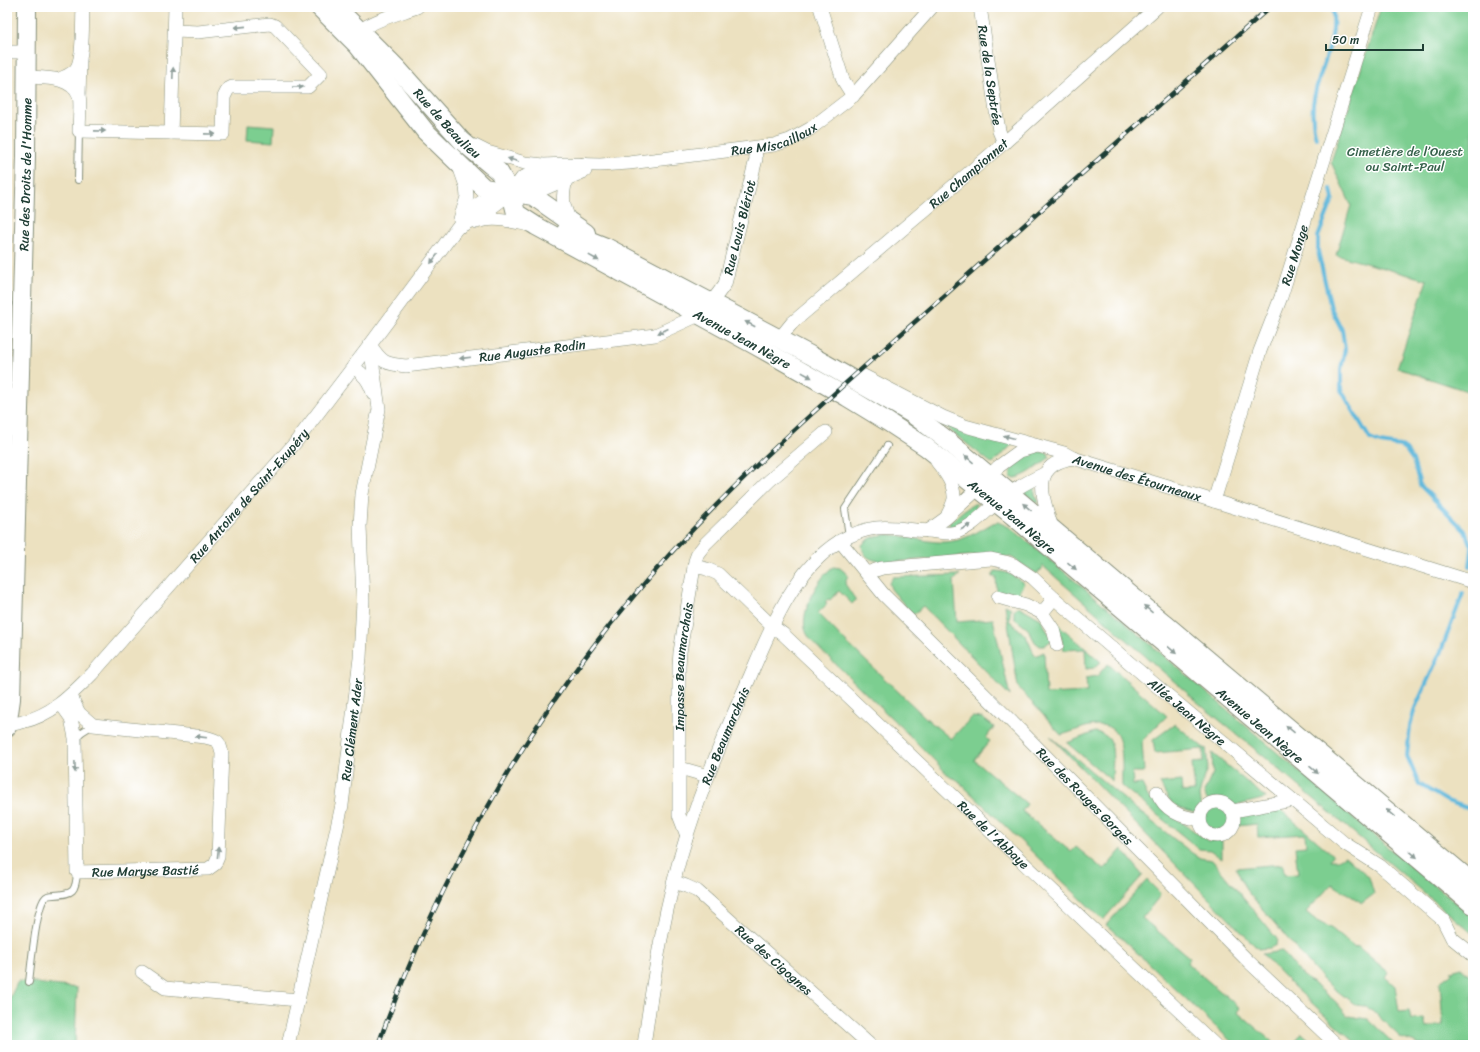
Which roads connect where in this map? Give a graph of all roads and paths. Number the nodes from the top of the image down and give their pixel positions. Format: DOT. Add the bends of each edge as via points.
graph roads {
  1 [pos="27,7"];
  2 [pos="83,7"];
  3 [pos="176,7"];
  4 [pos="319,7"];
  5 [pos="336,7"];
  6 [pos="417,7"];
  7 [pos="820,7"];
  8 [pos="932,7"];
  9 [pos="980,7"];
  10 [pos="1157,7"];
  11 [pos="1372,7"];
  12 [pos="175,31"];
  13 [pos="356,38"];
  14 [pos="7,52"];
  15 [pos="27,52"];
  16 [pos="80,60"];
  17 [pos="27,77"];
  18 [pos="60,79"];
  19 [pos="853,96"];
  20 [pos="79,97"];
  21 [pos="79,131"];
  22 [pos="171,132"];
  23 [pos="462,140"];
  24 [pos="1004,143"];
  25 [pos="755,148"];
  26 [pos="458,162"];
  27 [pos="565,164"];
  28 [pos="584,164"];
  29 [pos="600,165"];
  30 [pos="566,179"];
  31 [pos="78,180"];
  32 [pos="511,194"];
  33 [pos="570,221"];
  34 [pos="536,226"];
  35 [pos="457,228"];
  36 [pos="606,247"];
  37 [pos="705,309"];
  38 [pos="779,339"];
  39 [pos="370,345"];
  40 [pos="810,355"];
  41 [pos="353,367"];
  42 [pos="379,409"];
  43 [pos="826,432"];
  44 [pos="887,446"];
  45 [pos="1039,446"];
  46 [pos="926,447"];
  47 [pos="1073,458"];
  48 [pos="1044,474"];
  49 [pos="983,482"];
  50 [pos="1003,498"];
  51 [pos="1214,501"];
  52 [pos="946,518"];
  53 [pos="1052,528"];
  54 [pos="928,531"];
  55 [pos="845,539"];
  56 [pos="694,566"];
  57 [pos="866,573"];
  58 [pos="1473,582"];
  59 [pos="998,597"];
  60 [pos="1054,598"];
  61 [pos="1042,613"];
  62 [pos="772,626"];
  63 [pos="1057,645"];
  64 [pos="66,700"];
  65 [pos="7,725"];
  66 [pos="93,725"];
  67 [pos="75,738"];
  68 [pos="680,768"];
  69 [pos="708,776"];
  70 [pos="1157,792"];
  71 [pos="1293,800"];
  72 [pos="1233,811"];
  73 [pos="1200,818"];
  74 [pos="687,836"];
  75 [pos="77,872"];
  76 [pos="674,882"];
  77 [pos="1473,883"];
  78 [pos="1473,905"];
  79 [pos="1473,955"];
  80 [pos="142,972"];
  81 [pos="29,982"];
  82 [pos="298,1000"];
  83 [pos="288,1045"];
  84 [pos="644,1045"];
  85 [pos="870,1045"];
  86 [pos="1215,1045"];
  87 [pos="1337,1045"];
  1 -- 15 [label="main road, Rue des Droits de l'Homme"];
  2 -- 16 [label="street"];
  3 -- 12 [label="street"];
  4 -- 13 [label="main road, Rue de Beaulieu"];
  5 -- 13 [label="main road, Rue de Beaulieu"];
  6 -- 13 [label="street"];
  7 -- 19 [label="street" via="843,80"];
  8 -- 19 [label="street, Rue Miscailloux"];
  9 -- 24 [label="street, Rue de la Septrée" via="999,131"];
  10 -- 24 [label="street, Rue Championnet"];
  11 -- 51 [label="street, Rue Monge"];
  22 -- 12 [label="street, one-way"];
  22 -- 12 [label="street, one-way" via="223,134 224,97 228,89 308,87 321,74 270,24 198,32"];
  13 -- 23 [label="main road, Rue de Beaulieu" via="396,67"];
  13 -- 26 [label="main road, Rue de Beaulieu" via="425,131"];
  13 -- 32 [label="main road" via="430,120 470,160"];
  14 -- 15 [label="street"];
  15 -- 17 [label="main road, Rue des Droits de l'Homme"];
  16 -- 18 [label="street" via="71,73"];
  16 -- 20 [label="street"];
  17 -- 18 [label="street"];
  17 -- 65 [label="main road, Rue des Droits de l'Homme" via="11,691"];
  18 -- 20 [label="street" via="73,88"];
  19 -- 25 [label="street, Rue Miscailloux" via="810,129 790,140"];
  20 -- 21 [label="street"];
  21 -- 22 [label="street, one-way"];
  21 -- 31 [label="lane"];
  27 -- 23 [label="street, one-way" via="524,163 487,152"];
  23 -- 32 [label="main road, Rue de Beaulieu" via="499,172"];
  24 -- 38 [label="street, Rue Championnet" via="792,323"];
  25 -- 29 [label="street, Rue Miscailloux"];
  25 -- 37 [label="street, Rue Louis Blériot" via="756,159 725,284"];
  26 -- 32 [label="main road, Rue de Beaulieu" via="484,188"];
  26 -- 35 [label="street, Rue de Beaulieu" via="467,197"];
  27 -- 28 [label="street, Rue Miscailloux"];
  27 -- 32 [label="street" via="522,178"];
  28 -- 29 [label="street, Rue Miscailloux"];
  28 -- 32 [label="street" via="553,173"];
  29 -- 30 [label="street"];
  30 -- 32 [label="street" via="541,190"];
  30 -- 33 [label="street" via="563,206"];
  32 -- 33 [label="main road, Avenue Jean Nègre" via="533,196"];
  32 -- 34 [label="main road, Avenue Jean Nègre" via="516,213"];
  32 -- 35 [label="street, Rue Antoine de Saint-Exupéry" via="483,201 470,209"];
  32 -- 36 [label="main road, Avenue Jean Nègre" via="527,210 575,236"];
  33 -- 36 [label="main road, Avenue Jean Nègre"];
  34 -- 35 [label="street" via="487,218"];
  34 -- 37 [label="main road, Avenue Jean Nègre, one-way"];
  35 -- 39 [label="street, Rue Antoine de Saint-Exupéry, one-way"];
  36 -- 37 [label="main road, Avenue Jean Nègre"];
  38 -- 37 [label="main road, Avenue Jean Nègre, one-way"];
  37 -- 39 [label="street, Rue Auguste Rodin, one-way" via="655,335 406,366 394,365 379,359"];
  37 -- 46 [label="main road, Avenue Jean Nègre, one-way"];
  38 -- 40 [label="main road, Avenue Jean Nègre"];
  39 -- 41 [label="street, Rue Antoine de Saint-Exupéry"];
  39 -- 42 [label="street, Rue Clément Ader"];
  45 -- 40 [label="street, Avenue des Étourneaux, one-way" via="965,426 942,417 842,365"];
  49 -- 40 [label="main road, Avenue Jean Nègre, one-way" via="943,437 912,414"];
  41 -- 42 [label="street" via="369,381"];
  41 -- 64 [label="street, Rue Antoine de Saint-Exupéry" via="296,443 92,674"];
  42 -- 82 [label="street, Rue Clément Ader" via="362,494 360,526 363,601 360,658 342,805"];
  43 -- 56 [label="street, Impasse Beaumarchais" via="769,481 706,543 698,553"];
  44 -- 55 [label="lane" via="845,509"];
  45 -- 47 [label="street, Avenue des Étourneaux"];
  45 -- 49 [label="street" via="1020,451"];
  46 -- 49 [label="main road, Avenue Jean Nègre"];
  46 -- 52 [label="street" via="946,474 953,489 954,500"];
  47 -- 48 [label="street, Rue Beaumarchais" via="1052,465"];
  47 -- 51 [label="street, Avenue des Étourneaux"];
  48 -- 50 [label="street, Rue Beaumarchais" via="1020,485"];
  48 -- 53 [label="street" via="1043,492"];
  49 -- 50 [label="main road, Avenue Jean Nègre"];
  49 -- 52 [label="street"];
  53 -- 50 [label="main road, Avenue Jean Nègre, one-way"];
  54 -- 50 [label="street, Rue Beaumarchais, one-way" via="945,534 957,532 977,521"];
  50 -- 78 [label="main road, Avenue Jean Nègre, one-way"];
  51 -- 58 [label="street, Avenue des Étourneaux"];
  52 -- 54 [label="street"];
  77 -- 53 [label="main road, Avenue Jean Nègre, one-way"];
  54 -- 55 [label="street, Rue Beaumarchais" via="878,527 859,531"];
  55 -- 57 [label="street, Rue des Rouges Gorges"];
  55 -- 62 [label="street, Rue Beaumarchais" via="822,554 807,569"];
  56 -- 62 [label="street" via="718,574"];
  56 -- 68 [label="street, Impasse Beaumarchais" via="680,652"];
  57 -- 60 [label="street, Allée Jean Nègre" via="882,568 991,560 1014,565 1033,578"];
  57 -- 87 [label="street, Rue des Rouges Gorges" via="884,595 1243,957"];
  59 -- 61 [label="street" via="1026,605"];
  60 -- 61 [label="street"];
  60 -- 71 [label="street, Allée Jean Nègre"];
  61 -- 63 [label="street" via="1053,629"];
  62 -- 69 [label="street, Rue Beaumarchais"];
  62 -- 86 [label="street, Rue de l'Abbaye"];
  64 -- 65 [label="street, Rue Antoine de Saint-Exupéry" via="34,719"];
  64 -- 66 [label="street"];
  64 -- 67 [label="street, Rue Maryse Bastié"];
  66 -- 67 [label="lane"];
  75 -- 66 [label="street, Rue Maryse Bastié, one-way" via="208,869 215,864 218,857 222,754 215,739"];
  67 -- 75 [label="street, Rue Maryse Bastié, one-way"];
  68 -- 69 [label="street"];
  68 -- 74 [label="street, Impasse Beaumarchais" via="679,816"];
  69 -- 74 [label="street, Rue Beaumarchais"];
  70 -- 73 [label="street" via="1160,801 1167,808 1180,815"];
  71 -- 72 [label="street"];
  71 -- 79 [label="street, Allée Jean Nègre" via="1344,843 1380,866 1443,920 1452,938"];
  72 -- 73 [label="street" via="1224,803 1213,802 1203,808"];
  72 -- 73 [label="street" via="1234,823 1223,836 1212,836 1207,833"];
  74 -- 76 [label="street, Rue Beaumarchais"];
  75 -- 81 [label="lane" via="74,889 71,892 49,895 44,899 39,913"];
  76 -- 84 [label="street, Rue Beaumarchais" via="652,985"];
  76 -- 85 [label="street, Rue des Cigognes" via="697,891"];
  80 -- 82 [label="street" via="164,988"];
  82 -- 83 [label="street, Rue Clément Ader"];
}
